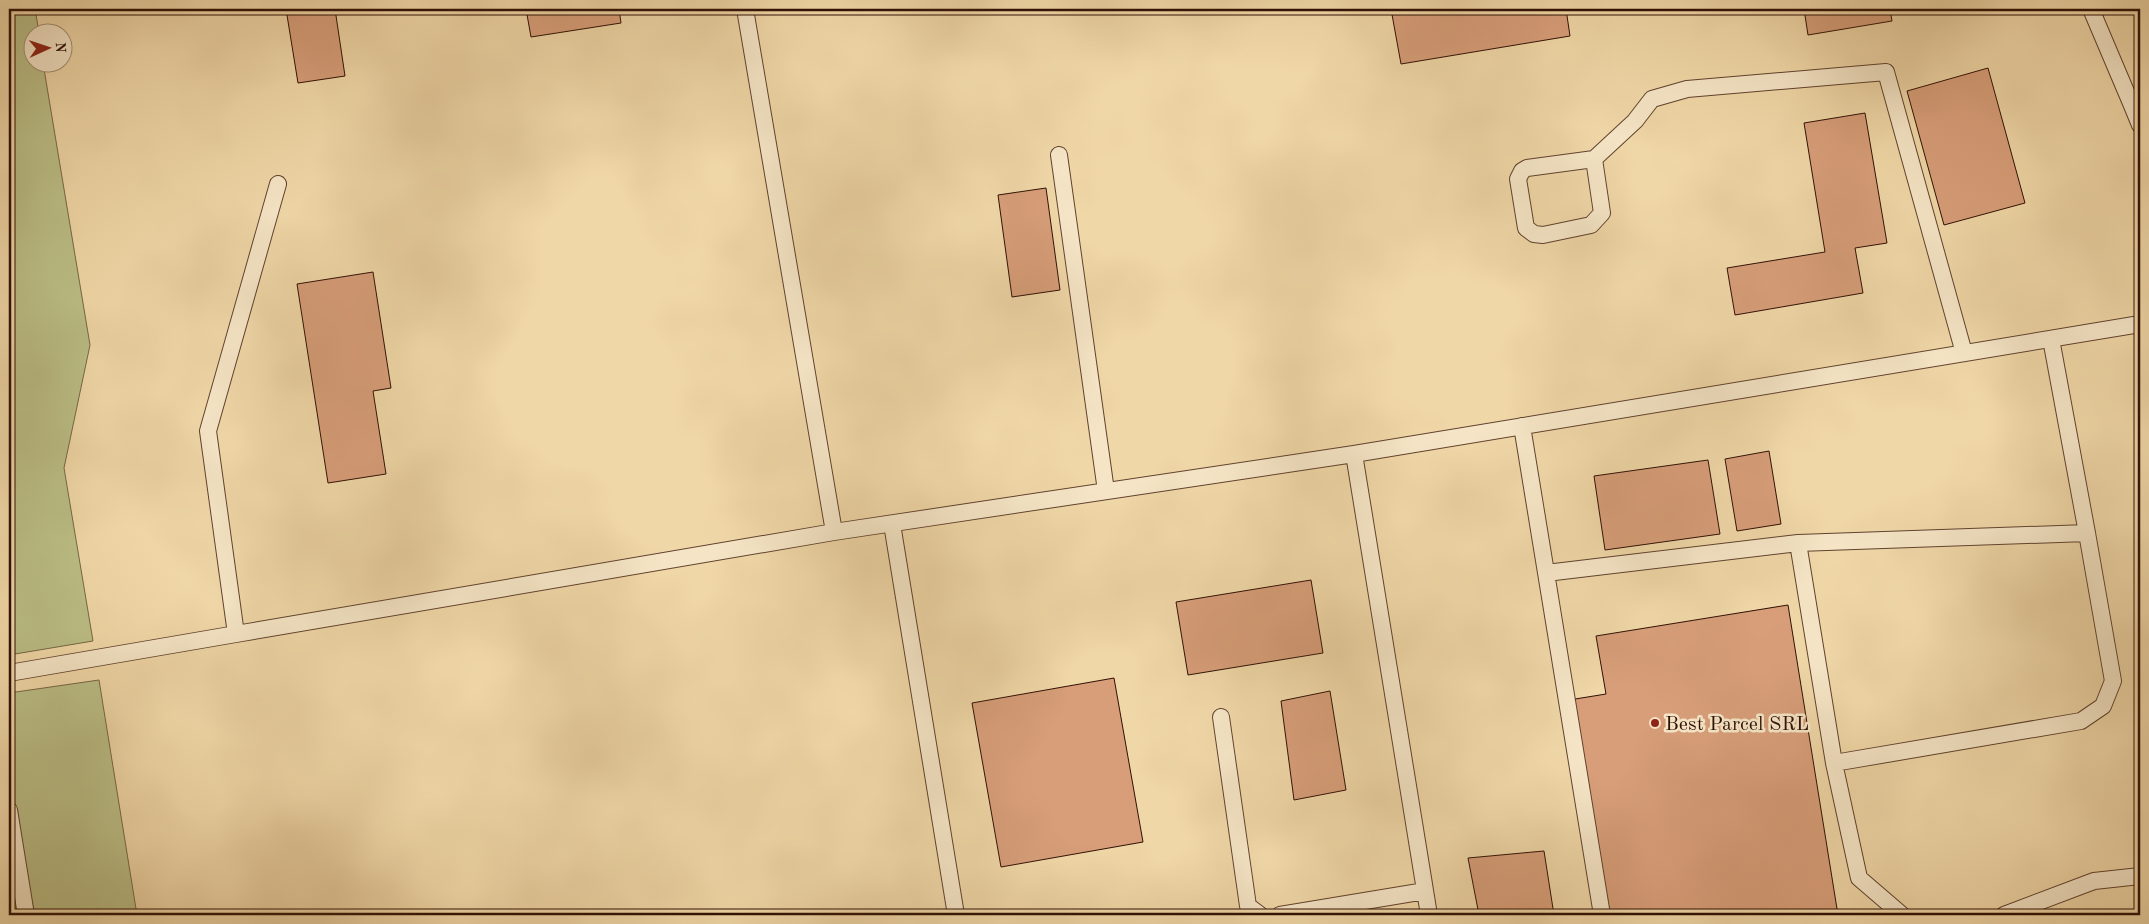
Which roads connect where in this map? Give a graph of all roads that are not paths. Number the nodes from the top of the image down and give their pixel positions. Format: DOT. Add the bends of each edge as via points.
graph roads {
  1 [pos="745,9"];
  2 [pos="2091,9"];
  3 [pos="2137,107"];
  4 [pos="2140,124"];
  5 [pos="1059,155"];
  6 [pos="1594,159"];
  7 [pos="278,184"];
  8 [pos="2140,324"];
  9 [pos="2052,339"];
  10 [pos="1964,353"];
  11 [pos="1522,426"];
  12 [pos="1354,454"];
  13 [pos="1106,491"];
  14 [pos="892,524"];
  15 [pos="834,532"];
  16 [pos="2087,533"];
  17 [pos="1798,542"];
  18 [pos="1546,573"];
  19 [pos="236,634"];
  20 [pos="9,673"];
  21 [pos="1221,717"];
  22 [pos="1834,763"];
  23 [pos="9,810"];
  24 [pos="2140,876"];
  25 [pos="1425,891"];
  26 [pos="26,915"];
  27 [pos="956,915"];
  28 [pos="1260,915"];
  29 [pos="1280,915"];
  30 [pos="1429,915"];
  31 [pos="1602,915"];
  32 [pos="1902,915"];
  33 [pos="2004,915"];
  1 -- 15 [label="lane"];
  2 -- 3 [label="lane"];
  3 -- 4 [label="lane"];
  5 -- 13 [label="lane"];
  6 -- 6 [label="lane" via="1522,171 1518,179 1526,228 1534,234 1543,235 1591,225 1598,220 1602,213"];
  6 -- 10 [label="lane" via="1635,121 1652,100 1687,89 1886,72"];
  7 -- 19 [label="lane" via="208,432"];
  8 -- 9 [label="lane"];
  9 -- 10 [label="lane"];
  9 -- 16 [label="lane"];
  10 -- 11 [label="lane"];
  11 -- 12 [label="lane"];
  11 -- 18 [label="lane"];
  12 -- 13 [label="lane"];
  12 -- 25 [label="lane"];
  13 -- 14 [label="lane"];
  14 -- 15 [label="lane"];
  14 -- 27 [label="lane"];
  15 -- 19 [label="lane"];
  16 -- 17 [label="lane"];
  16 -- 22 [label="lane" via="2114,681 2103,706 2080,721"];
  17 -- 18 [label="lane"];
  17 -- 22 [label="lane"];
  18 -- 31 [label="lane"];
  19 -- 20 [label="lane"];
  21 -- 28 [label="lane" via="1248,906"];
  22 -- 32 [label="lane" via="1859,878"];
  23 -- 26 [label="lane"];
  24 -- 33 [label="lane" via="2094,881"];
  25 -- 29 [label="lane"];
  25 -- 30 [label="lane"];
}
